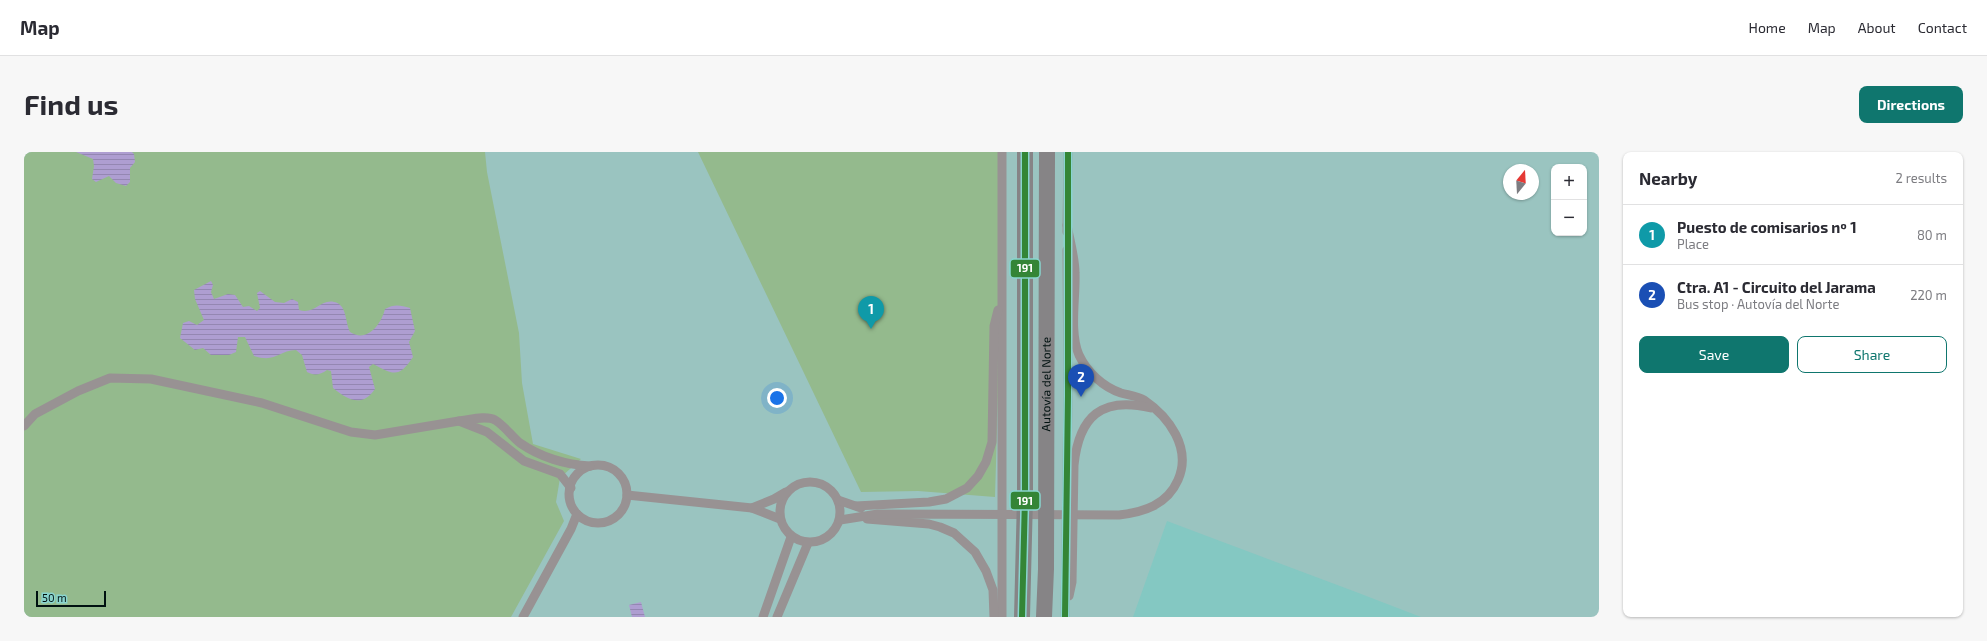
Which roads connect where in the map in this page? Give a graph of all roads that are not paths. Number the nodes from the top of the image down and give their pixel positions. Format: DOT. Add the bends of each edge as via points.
graph roads {
  1 [pos="1002,152"];
  2 [pos="1025,152"];
  3 [pos="1046,152"];
  4 [pos="1068,152"];
  5 [pos="1067,225"];
  6 [pos="1002,294"];
  7 [pos="1154,409"];
  8 [pos="459,421"];
  9 [pos="499,424"];
  10 [pos="24,426"];
  11 [pos="487,432"];
  12 [pos="590,466"];
  13 [pos="571,488"];
  14 [pos="789,490"];
  15 [pos="627,495"];
  16 [pos="838,500"];
  17 [pos="856,506"];
  18 [pos="752,508"];
  19 [pos="576,514"];
  20 [pos="878,514"];
  21 [pos="858,518"];
  22 [pos="780,519"];
  23 [pos="840,520"];
  24 [pos="791,536"];
  25 [pos="808,543"];
  26 [pos="1065,616"];
  27 [pos="523,617"];
  28 [pos="763,617"];
  29 [pos="777,617"];
  30 [pos="994,617"];
  31 [pos="1002,617"];
  32 [pos="1022,617"];
  33 [pos="1044,617"];
  1 -- 6 [label="street"];
  2 -- 32 [label="highway, Autovía del Norte" via="1025,497"];
  3 -- 33 [label="highway, Autovía del Norte"];
  4 -- 5 [label="street"];
  5 -- 7 [label="street" via="1075,272 1075,340 1079,354 1099,381 1115,391 1142,399"];
  5 -- 26 [label="street"];
  6 -- 17 [label="street" via="994,326 992,442 986,462 978,476 967,488 946,499"];
  6 -- 31 [label="street"];
  7 -- 20 [label="street" via="1166,418 1175,430 1182,453 1180,474 1172,491 1154,507 1119,515"];
  7 -- 26 [label="street" via="1125,404 1104,407 1090,419 1080,434 1074,465 1072,582"];
  8 -- 9 [label="street" via="487,419 495,420"];
  8 -- 10 [label="street" via="375,434 351,432 255,402 151,379 110,378 78,391 35,414"];
  8 -- 11 [label="street"];
  9 -- 11 [label="street" via="497,431"];
  9 -- 12 [label="street" via="520,443 542,455 573,465"];
  11 -- 13 [label="street" via="524,461 560,474"];
  12 -- 13 [label="street" via="576,475"];
  12 -- 15 [label="street" via="601,465 615,471 626,485"];
  13 -- 19 [label="street" via="569,494"];
  14 -- 16 [label="street" via="802,482 820,483 834,493"];
  14 -- 18 [label="street"];
  14 -- 22 [label="street" via="783,498"];
  15 -- 18 [label="street"];
  15 -- 19 [label="street" via="625,506 618,516 609,521 590,522"];
  16 -- 17 [label="street"];
  16 -- 23 [label="street"];
  17 -- 20 [label="street"];
  18 -- 22 [label="street"];
  19 -- 27 [label="street" via="571,529"];
  20 -- 21 [label="street"];
  21 -- 23 [label="street"];
  21 -- 30 [label="street" via="929,524 954,533 975,552 986,571 993,590"];
  22 -- 24 [label="street"];
  23 -- 25 [label="street" via="828,537 819,542"];
  24 -- 25 [label="street"];
  24 -- 28 [label="street"];
  25 -- 29 [label="street"];
}
